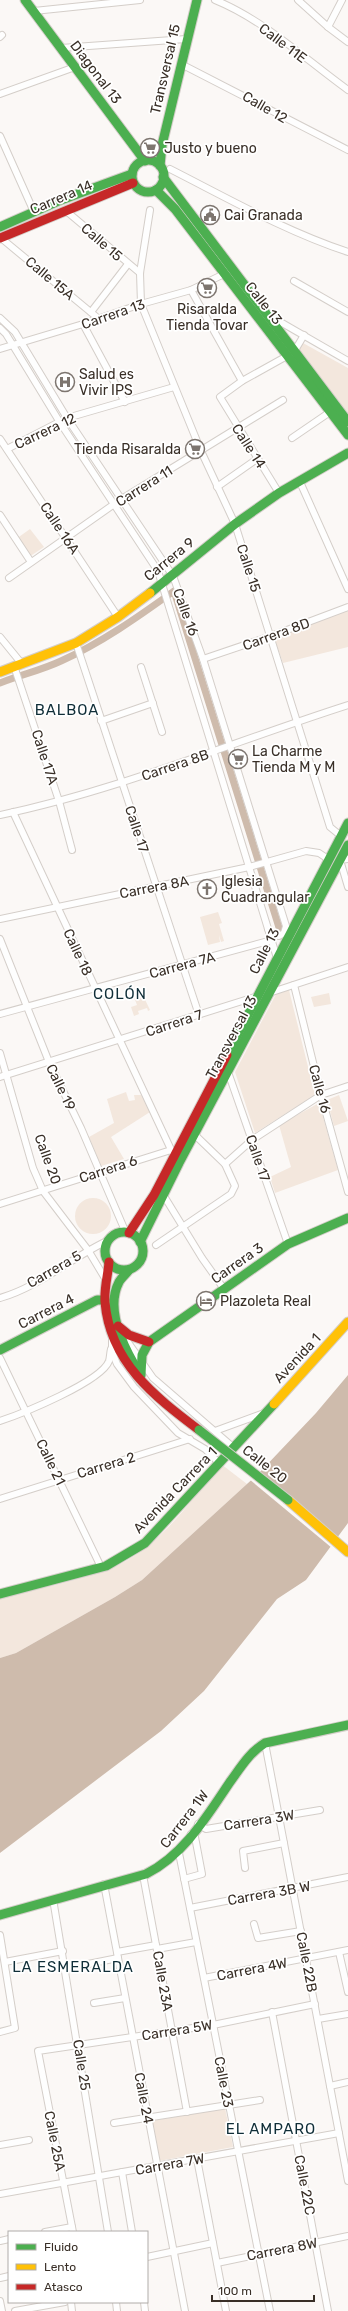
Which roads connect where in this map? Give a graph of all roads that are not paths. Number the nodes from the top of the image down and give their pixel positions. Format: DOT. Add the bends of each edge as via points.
graph roads {
  1 [pos="25,0"];
  2 [pos="140,0"];
  3 [pos="197,0"];
  4 [pos="215,0"];
  5 [pos="298,0"];
  6 [pos="342,0"];
  7 [pos="121,1"];
  8 [pos="34,11"];
  9 [pos="328,27"];
  10 [pos="186,39"];
  11 [pos="348,42"];
  12 [pos="61,48"];
  13 [pos="182,64"];
  14 [pos="74,67"];
  15 [pos="348,90"];
  16 [pos="0,94"];
  17 [pos="0,136"];
  18 [pos="348,150"];
  19 [pos="153,163"];
  20 [pos="170,170"];
  21 [pos="164,177"];
  22 [pos="133,178"];
  23 [pos="156,190"];
  24 [pos="65,210"];
  25 [pos="150,210"];
  26 [pos="34,212"];
  27 [pos="0,228"];
  28 [pos="1,238"];
  29 [pos="348,252"];
  30 [pos="128,264"];
  31 [pos="140,273"];
  32 [pos="224,274"];
  33 [pos="294,281"];
  34 [pos="191,290"];
  35 [pos="141,304"];
  36 [pos="90,312"];
  37 [pos="264,312"];
  38 [pos="348,312"];
  39 [pos="0,318"];
  40 [pos="99,319"];
  41 [pos="83,324"];
  42 [pos="0,328"];
  43 [pos="304,335"];
  44 [pos="21,342"];
  45 [pos="14,345"];
  46 [pos="0,349"];
  47 [pos="291,354"];
  48 [pos="348,360"];
  49 [pos="242,381"];
  50 [pos="174,387"];
  51 [pos="283,400"];
  52 [pos="125,402"];
  53 [pos="330,412"];
  54 [pos="67,418"];
  55 [pos="59,421"];
  56 [pos="348,422"];
  57 [pos="237,427"];
  58 [pos="348,435"];
  59 [pos="292,438"];
  60 [pos="1,442"];
  61 [pos="7,449"];
  62 [pos="201,451"];
  63 [pos="348,453"];
  64 [pos="257,459"];
  65 [pos="300,482"];
  66 [pos="217,487"];
  67 [pos="279,493"];
  68 [pos="120,500"];
  69 [pos="114,504"];
  70 [pos="0,515"];
  71 [pos="235,524"];
  72 [pos="66,537"];
  73 [pos="31,562"];
  74 [pos="173,576"];
  75 [pos="9,578"];
  76 [pos="163,583"];
  77 [pos="348,588"];
  78 [pos="348,607"];
  79 [pos="118,617"];
  80 [pos="0,636"];
  81 [pos="271,636"];
  82 [pos="76,646"];
  83 [pos="203,658"];
  84 [pos="18,667"];
  85 [pos="141,667"];
  86 [pos="0,672"];
  87 [pos="153,703"];
  88 [pos="348,705"];
  89 [pos="101,721"];
  90 [pos="297,722"];
  91 [pos="162,732"];
  92 [pos="228,748"];
  93 [pos="217,751"];
  94 [pos="122,783"];
  95 [pos="59,801"];
  96 [pos="13,812"];
  97 [pos="0,815"];
  98 [pos="348,823"];
  99 [pos="341,836"];
  100 [pos="348,845"];
  101 [pos="72,850"];
  102 [pos="328,859"];
  103 [pos="344,860"];
  104 [pos="265,862"];
  105 [pos="252,866"];
  106 [pos="156,887"];
  107 [pos="348,887"];
  108 [pos="56,906"];
  109 [pos="298,916"];
  110 [pos="0,919"];
  111 [pos="284,922"];
  112 [pos="268,929"];
  113 [pos="0,939"];
  114 [pos="272,940"];
  115 [pos="277,958"];
  116 [pos="182,965"];
  117 [pos="348,967"];
  118 [pos="294,985"];
  119 [pos="95,988"];
  120 [pos="271,992"];
  121 [pos="257,996"];
  122 [pos="28,1007"];
  123 [pos="0,1014"];
  124 [pos="199,1015"];
  125 [pos="120,1041"];
  126 [pos="0,1053"];
  127 [pos="49,1062"];
  128 [pos="228,1072"];
  129 [pos="8,1075"];
  130 [pos="0,1077"];
  131 [pos="348,1086"];
  132 [pos="321,1095"];
  133 [pos="195,1135"];
  134 [pos="252,1140"];
  135 [pos="172,1153"];
  136 [pos="225,1164"];
  137 [pos="100,1171"];
  138 [pos="345,1171"];
  139 [pos="42,1191"];
  140 [pos="348,1192"];
  141 [pos="164,1196"];
  142 [pos="0,1204"];
  143 [pos="348,1218"];
  144 [pos="182,1227"];
  145 [pos="128,1233"];
  146 [pos="109,1240"];
  147 [pos="140,1242"];
  148 [pos="288,1244"];
  149 [pos="156,1245"];
  150 [pos="88,1250"];
  151 [pos="108,1262"];
  152 [pos="129,1270"];
  153 [pos="107,1282"];
  154 [pos="224,1289"];
  155 [pos="0,1298"];
  156 [pos="105,1300"];
  157 [pos="348,1322"];
  158 [pos="118,1326"];
  159 [pos="112,1340"];
  160 [pos="149,1342"];
  161 [pos="0,1350"];
  162 [pos="0,1358"];
  163 [pos="141,1362"];
  164 [pos="141,1375"];
  165 [pos="162,1402"];
  166 [pos="28,1412"];
  167 [pos="265,1412"];
  168 [pos="0,1421"];
  169 [pos="215,1431"];
  170 [pos="221,1437"];
  171 [pos="190,1439"];
  172 [pos="234,1448"];
  173 [pos="205,1449"];
  174 [pos="219,1463"];
  175 [pos="60,1479"];
  176 [pos="0,1499"];
  177 [pos="348,1552"];
  178 [pos="101,1567"];
  179 [pos="0,1594"];
  180 [pos="348,1725"];
  181 [pos="265,1742"];
  182 [pos="320,1810"];
  183 [pos="279,1817"];
  184 [pos="198,1824"];
  185 [pos="191,1834"];
  186 [pos="284,1843"];
  187 [pos="178,1853"];
  188 [pos="245,1868"];
  189 [pos="143,1875"];
  190 [pos="348,1877"];
  191 [pos="184,1879"];
  192 [pos="104,1884"];
  193 [pos="293,1889"];
  194 [pos="53,1899"];
  195 [pos="190,1908"];
  196 [pos="0,1915"];
  197 [pos="254,1924"];
  198 [pos="301,1931"];
  199 [pos="0,1935"];
  200 [pos="196,1942"];
  201 [pos="157,1947"];
  202 [pos="348,1950"];
  203 [pos="63,1951"];
  204 [pos="339,1952"];
  205 [pos="117,1955"];
  206 [pos="306,1958"];
  207 [pos="5,1962"];
  208 [pos="88,1964"];
  209 [pos="204,1978"];
  210 [pos="348,1992"];
  211 [pos="125,1998"];
  212 [pos="94,2003"];
  213 [pos="315,2004"];
  214 [pos="272,2012"];
  215 [pos="348,2014"];
  216 [pos="318,2019"];
  217 [pos="213,2025"];
  218 [pos="172,2031"];
  219 [pos="0,2032"];
  220 [pos="133,2037"];
  221 [pos="79,2045"];
  222 [pos="38,2051"];
  223 [pos="348,2082"];
  224 [pos="330,2086"];
  225 [pos="260,2100"];
  226 [pos="229,2105"];
  227 [pos="187,2112"];
  228 [pos="148,2119"];
  229 [pos="114,2124"];
  230 [pos="339,2134"];
  231 [pos="29,2140"];
  232 [pos="296,2141"];
  233 [pos="0,2146"];
  234 [pos="238,2151"];
  235 [pos="197,2159"];
  236 [pos="158,2166"];
  237 [pos="122,2172"];
  238 [pos="98,2176"];
  239 [pos="348,2181"];
  240 [pos="63,2183"];
  241 [pos="0,2194"];
  242 [pos="72,2229"];
  243 [pos="54,2231"];
  244 [pos="108,2231"];
  245 [pos="132,2231"];
  246 [pos="348,2236"];
  247 [pos="213,2243"];
  248 [pos="315,2243"];
  249 [pos="174,2251"];
  250 [pos="259,2254"];
  251 [pos="148,2257"];
  252 [pos="217,2263"];
  253 [pos="0,2301"];
  254 [pos="58,2303"];
  255 [pos="29,2307"];
  256 [pos="2,2311"];
  257 [pos="14,2311"];
  258 [pos="185,2311"];
  259 [pos="226,2311"];
  260 [pos="270,2311"];
  261 [pos="328,2311"];
  1 -- 8 [label="main road, Diagonal 13"];
  2 -- 7 [label="street"];
  3 -- 10 [label="main road, Transversal 15"];
  4 -- 15 [label="street, Calle 11E" via="234,8 271,33"];
  5 -- 9 [label="street"];
  6 -- 9 [label="street"];
  7 -- 8 [label="street"];
  8 -- 12 [label="main road, Diagonal 13"];
  9 -- 11 [label="street"];
  10 -- 12 [label="street"];
  10 -- 13 [label="main road, Transversal 15"];
  12 -- 14 [label="main road, Diagonal 13"];
  13 -- 18 [label="street, Calle 12"];
  13 -- 19 [label="main road, Transversal 15" via="162,145"];
  14 -- 16 [label="street"];
  14 -- 19 [label="main road, Diagonal 13"];
  17 -- 26 [label="street"];
  19 -- 21 [label="main road"];
  19 -- 22 [label="main road" via="136,165"];
  20 -- 29 [label="street" via="268,220"];
  21 -- 23 [label="main road"];
  21 -- 37 [label="main road, Calle 13"];
  22 -- 23 [label="main road" via="143,191"];
  22 -- 24 [label="main road, Carrera 14"];
  22 -- 26 [label="main road, Carrera 14"];
  23 -- 32 [label="main road, Calle 13" via="175,209"];
  24 -- 28 [label="main road, Carrera 14"];
  24 -- 30 [label="street, Calle 15"];
  25 -- 31 [label="street, Calle 15"];
  26 -- 27 [label="main road, Carrera 14"];
  28 -- 36 [label="street, Calle 15A"];
  30 -- 31 [label="street, Calle 15"];
  30 -- 36 [label="street"];
  31 -- 35 [label="street, Calle 15"];
  32 -- 34 [label="street, Carrera 13"];
  32 -- 47 [label="main road, Calle 13"];
  33 -- 38 [label="street"];
  34 -- 35 [label="street, Carrera 13"];
  34 -- 49 [label="street"];
  35 -- 40 [label="street, Carrera 13"];
  35 -- 50 [label="street, Calle 15"];
  36 -- 40 [label="street, Calle 15A"];
  37 -- 43 [label="street"];
  37 -- 47 [label="main road, Calle 13"];
  39 -- 44 [label="street, Calle 16" via="15,332"];
  40 -- 41 [label="street, Carrera 13"];
  41 -- 44 [label="street, Carrera 13"];
  41 -- 52 [label="street"];
  42 -- 45 [label="street, Calle 16"];
  43 -- 47 [label="street"];
  43 -- 48 [label="street"];
  44 -- 45 [label="street, Carrera 13"];
  44 -- 54 [label="street, Calle 16"];
  45 -- 46 [label="street, Carrera 13"];
  45 -- 55 [label="street, Calle 16"];
  47 -- 49 [label="street"];
  47 -- 53 [label="main road, Calle 13"];
  47 -- 56 [label="main road, Calle 13"];
  49 -- 57 [label="street, Calle 14" via="220,397"];
  50 -- 52 [label="street, Carrera 12"];
  50 -- 62 [label="street, Calle 15"];
  51 -- 57 [label="street, Carrera 11"];
  52 -- 54 [label="street, Carrera 12"];
  53 -- 58 [label="main road, Calle 13"];
  53 -- 59 [label="street"];
  54 -- 55 [label="street, Carrera 12"];
  54 -- 68 [label="street, Calle 16"];
  55 -- 61 [label="street, Carrera 12"];
  55 -- 69 [label="street, Calle 16"];
  57 -- 62 [label="street, Carrera 11"];
  57 -- 64 [label="street, Calle 14"];
  60 -- 61 [label="street, Calle 16A"];
  61 -- 72 [label="street, Calle 16A"];
  62 -- 66 [label="street, Calle 15"];
  62 -- 68 [label="street, Carrera 11"];
  63 -- 65 [label="main road, Carrera 9"];
  64 -- 66 [label="street"];
  64 -- 67 [label="street, Calle 14"];
  65 -- 67 [label="main road, Carrera 9"];
  65 -- 77 [label="street"];
  66 -- 71 [label="street, Calle 15"];
  67 -- 71 [label="main road, Carrera 9"];
  68 -- 69 [label="street, Carrera 11"];
  68 -- 74 [label="street, Calle 16"];
  69 -- 72 [label="street, Carrera 11"];
  69 -- 76 [label="street, Calle 16" via="158,571"];
  70 -- 73 [label="street"];
  71 -- 74 [label="main road, Carrera 9"];
  71 -- 81 [label="street, Calle 15"];
  72 -- 73 [label="street, Carrera 11"];
  72 -- 79 [label="street, Calle 16A"];
  73 -- 75 [label="street, Carrera 11"];
  74 -- 76 [label="main road, Carrera 9"];
  74 -- 83 [label="street, Calle 16"];
  76 -- 79 [label="main road, Carrera 9"];
  76 -- 93 [label="street, Calle 16"];
  78 -- 81 [label="street, Carrera 8D"];
  79 -- 82 [label="main road, Carrera 9"];
  80 -- 84 [label="street, Calle 17A"];
  81 -- 83 [label="street, Carrera 8D"];
  81 -- 90 [label="street, Calle 15"];
  82 -- 84 [label="main road, Carrera 9"];
  82 -- 89 [label="street, Calle 17"];
  83 -- 92 [label="street, Calle 16"];
  84 -- 86 [label="main road, Carrera 9"];
  84 -- 95 [label="street, Calle 17A" via="19,678"];
  85 -- 87 [label="street"];
  87 -- 89 [label="street"];
  87 -- 91 [label="street"];
  88 -- 90 [label="street, Carrera 8B"];
  89 -- 94 [label="street, Calle 17"];
  90 -- 92 [label="street, Carrera 8B"];
  90 -- 99 [label="street, Calle 15" via="330,827"];
  92 -- 93 [label="street, Carrera 8B"];
  92 -- 104 [label="street, Calle 16"];
  93 -- 94 [label="street, Carrera 8B"];
  93 -- 105 [label="street, Calle 16"];
  94 -- 95 [label="street, Carrera 8B"];
  94 -- 106 [label="street, Calle 17"];
  95 -- 96 [label="street, Carrera 8B"];
  95 -- 101 [label="street, Calle 17A"];
  96 -- 97 [label="street, Carrera 8B"];
  96 -- 108 [label="street, Calle 18"];
  98 -- 99 [label="main road, Calle 13"];
  99 -- 102 [label="main road, Calle 13"];
  100 -- 103 [label="main road, Transversal 13"];
  102 -- 104 [label="street, Carrera 8A" via="319,853 306,851"];
  102 -- 109 [label="main road, Calle 13"];
  103 -- 107 [label="street"];
  103 -- 120 [label="main road, Transversal 13"];
  104 -- 105 [label="street, Carrera 8A"];
  104 -- 111 [label="street, Calle 16"];
  105 -- 106 [label="street, Carrera 8A"];
  105 -- 112 [label="street, Calle 16"];
  106 -- 108 [label="street, Carrera 8A"];
  106 -- 116 [label="street, Calle 17"];
  108 -- 110 [label="street, Carrera 8A"];
  108 -- 119 [label="street, Calle 18"];
  109 -- 111 [label="street"];
  109 -- 115 [label="main road, Calle 13"];
  111 -- 112 [label="street, Calle 16" via="286,926 281,935 271,934"];
  112 -- 114 [label="street, Calle 16"];
  113 -- 122 [label="street, Calle 19"];
  114 -- 115 [label="street, Calle 16"];
  114 -- 116 [label="street, Carrera 7A"];
  115 -- 121 [label="main road, Calle 13"];
  116 -- 119 [label="street, Carrera 7A"];
  116 -- 124 [label="street, Calle 17"];
  117 -- 118 [label="street, Carrera 7"];
  118 -- 120 [label="street, Carrera 7"];
  118 -- 132 [label="street, Calle 16"];
  119 -- 122 [label="street, Carrera 7A"];
  119 -- 125 [label="street, Calle 18"];
  120 -- 121 [label="street, Carrera 7"];
  120 -- 128 [label="main road, Transversal 13"];
  121 -- 124 [label="street, Carrera 7"];
  121 -- 135 [label="main road, Calle 13"];
  122 -- 123 [label="street, Carrera 7A"];
  122 -- 127 [label="street, Calle 19"];
  124 -- 125 [label="street, Carrera 7"];
  125 -- 127 [label="street, Carrera 7"];
  125 -- 135 [label="street, Calle 18"];
  126 -- 129 [label="street, Calle 20"];
  127 -- 129 [label="street, Carrera 7"];
  127 -- 137 [label="street, Calle 19"];
  128 -- 133 [label="main road, Transversal 13"];
  128 -- 134 [label="street, Calle 17"];
  129 -- 130 [label="street, Carrera 7"];
  129 -- 139 [label="street, Calle 20" via="33,1168"];
  131 -- 132 [label="street"];
  132 -- 134 [label="street"];
  132 -- 138 [label="street, Calle 16"];
  133 -- 136 [label="street"];
  133 -- 141 [label="main road, Transversal 13"];
  134 -- 136 [label="street"];
  134 -- 148 [label="street, Calle 17"];
  135 -- 137 [label="street, Carrera 6"];
  135 -- 145 [label="main road" via="154,1195"];
  136 -- 144 [label="street" via="235,1183 234,1190"];
  137 -- 139 [label="street, Carrera 6"];
  137 -- 145 [label="street, Calle 19"];
  138 -- 140 [label="street, Calle 16"];
  139 -- 142 [label="street, Carrera 6"];
  139 -- 150 [label="street, Calle 20"];
  141 -- 144 [label="street"];
  141 -- 147 [label="main road, Transversal 13"];
  143 -- 148 [label="main road, Carrera 3"];
  144 -- 149 [label="street"];
  144 -- 154 [label="street"];
  145 -- 146 [label="main road" via="116,1234"];
  145 -- 147 [label="main road"];
  146 -- 150 [label="street, Carrera 5"];
  146 -- 151 [label="main road" via="105,1251"];
  147 -- 152 [label="main road" via="142,1258"];
  148 -- 154 [label="main road, Carrera 3"];
  150 -- 153 [label="street, Calle 20"];
  150 -- 155 [label="street, Carrera 5" via="39,1280"];
  151 -- 152 [label="main road" via="118,1269"];
  151 -- 153 [label="main road"];
  152 -- 158 [label="main road" via="116,1292"];
  153 -- 156 [label="main road"];
  154 -- 160 [label="main road, Carrera 3"];
  156 -- 159 [label="main road"];
  156 -- 161 [label="main road, Carrera 4" via="98,1300"];
  157 -- 167 [label="main road, Avenida 1"];
  158 -- 160 [label="main road" via="135,1338"];
  158 -- 163 [label="street"];
  158 -- 164 [label="main road" via="124,1346"];
  159 -- 165 [label="main road" via="137,1380"];
  159 -- 166 [label="street" via="109,1362 98,1374"];
  159 -- 171 [label="street" via="112,1352 117,1364 134,1387 178,1433"];
  160 -- 163 [label="main road"];
  162 -- 166 [label="street, Calle 21"];
  163 -- 164 [label="main road"];
  163 -- 169 [label="street" via="153,1378"];
  164 -- 165 [label="main road"];
  165 -- 177 [label="main road, Calle 20, bridge" via="288,1500"];
  166 -- 168 [label="street"];
  166 -- 175 [label="street, Calle 21"];
  167 -- 169 [label="street"];
  167 -- 172 [label="main road, Avenida Carrera 1"];
  169 -- 170 [label="street"];
  170 -- 172 [label="street"];
  170 -- 173 [label="street" via="222,1441 217,1449"];
  171 -- 173 [label="street"];
  171 -- 175 [label="street, Carrera 2"];
  172 -- 174 [label="main road, Avenida Carrera 1"];
  173 -- 174 [label="street"];
  174 -- 178 [label="main road, Avenida Carrera 1" via="145,1543 122,1558"];
  175 -- 176 [label="street, Carrera 2"];
  175 -- 178 [label="street, Calle 21"];
  178 -- 179 [label="main road, Avenida Carrera 1"];
  180 -- 181 [label="main road, Carrera 1W"];
  181 -- 183 [label="street, Calle 22B"];
  181 -- 184 [label="main road, Carrera 1W" via="245,1759"];
  182 -- 183 [label="street, Carrera 3W"];
  183 -- 184 [label="street, Carrera 3W" via="206,1829"];
  183 -- 186 [label="street, Calle 22B"];
  184 -- 185 [label="main road, Carrera 1W"];
  185 -- 187 [label="main road, Carrera 1W"];
  185 -- 191 [label="street" via="195,1837 202,1874"];
  186 -- 188 [label="street" via="243,1851"];
  186 -- 193 [label="street, Calle 22B"];
  187 -- 189 [label="main road, Carrera 1W" via="160,1867"];
  187 -- 191 [label="street, Calle 23"];
  189 -- 192 [label="main road, Carrera 1W"];
  189 -- 201 [label="street, Calle 23A"];
  190 -- 193 [label="street, Carrera 3B W"];
  191 -- 195 [label="street, Calle 23"];
  192 -- 194 [label="main road, Carrera 1W"];
  192 -- 205 [label="street, Calle 24"];
  193 -- 195 [label="street, Carrera 3B W"];
  193 -- 198 [label="street, Calle 22B"];
  194 -- 196 [label="main road, Carrera 1W"];
  194 -- 203 [label="street, Calle 25"];
  195 -- 200 [label="street, Calle 23"];
  197 -- 198 [label="street" via="258,1938"];
  198 -- 206 [label="street, Calle 22B"];
  199 -- 207 [label="street"];
  200 -- 201 [label="street"];
  200 -- 209 [label="street, Calle 23"];
  201 -- 205 [label="street"];
  201 -- 218 [label="street, Calle 23A"];
  202 -- 204 [label="street, Carrera 4W"];
  203 -- 207 [label="street"];
  203 -- 221 [label="street, Calle 25"];
  204 -- 206 [label="street, Carrera 4W"];
  204 -- 210 [label="street"];
  205 -- 208 [label="street"];
  205 -- 211 [label="street, Calle 24"];
  206 -- 209 [label="street, Carrera 4W"];
  206 -- 213 [label="street, Calle 22B"];
  207 -- 219 [label="street" via="15,2028"];
  209 -- 217 [label="street, Calle 23"];
  211 -- 212 [label="street"];
  211 -- 220 [label="street, Calle 24"];
  213 -- 214 [label="street, Carrera 5W"];
  213 -- 216 [label="street, Calle 22B"];
  214 -- 217 [label="street, Carrera 5W"];
  214 -- 232 [label="street, Calle 22C"];
  215 -- 216 [label="street"];
  216 -- 224 [label="street, Calle 22B"];
  217 -- 218 [label="street, Carrera 5W"];
  217 -- 226 [label="street, Calle 23"];
  218 -- 220 [label="street, Carrera 5W"];
  218 -- 227 [label="street, Calle 23A"];
  220 -- 221 [label="street, Carrera 5W"];
  220 -- 228 [label="street, Calle 24"];
  221 -- 222 [label="street, Carrera 5W"];
  221 -- 238 [label="street, Calle 25"];
  222 -- 240 [label="street, Calle 25A"];
  223 -- 224 [label="street"];
  224 -- 230 [label="street, Calle 22B"];
  225 -- 226 [label="street"];
  226 -- 227 [label="street"];
  226 -- 234 [label="street, Calle 23"];
  227 -- 228 [label="street"];
  228 -- 229 [label="street"];
  228 -- 236 [label="street, Calle 24"];
  230 -- 232 [label="street, Carrera 7W"];
  230 -- 239 [label="street, Calle 22B"];
  231 -- 233 [label="street"];
  232 -- 234 [label="street, Carrera 7W"];
  232 -- 248 [label="street, Calle 22C"];
  234 -- 235 [label="street, Carrera 7W"];
  234 -- 250 [label="street, Calle 23"];
  235 -- 236 [label="street, Carrera 7W"];
  235 -- 247 [label="street"];
  236 -- 237 [label="street, Carrera 7W"];
  236 -- 249 [label="street, Calle 24"];
  237 -- 238 [label="street, Carrera 7W"];
  237 -- 245 [label="street"];
  238 -- 240 [label="street, Carrera 7W"];
  238 -- 244 [label="street, Calle 25"];
  240 -- 241 [label="street, Carrera 7W"];
  240 -- 242 [label="street, Calle 25A"];
  242 -- 243 [label="street"];
  246 -- 248 [label="street, Carrera 8W"];
  247 -- 249 [label="street"];
  247 -- 252 [label="street"];
  248 -- 250 [label="street, Carrera 8W"];
  248 -- 261 [label="street, Calle 22C"];
  249 -- 251 [label="street"];
  249 -- 258 [label="street, Calle 24"];
  250 -- 252 [label="street, Carrera 8W"];
  250 -- 260 [label="street, Calle 23"];
  252 -- 259 [label="street"];
  253 -- 256 [label="street"];
  254 -- 255 [label="street"];
  255 -- 257 [label="street"];
}
